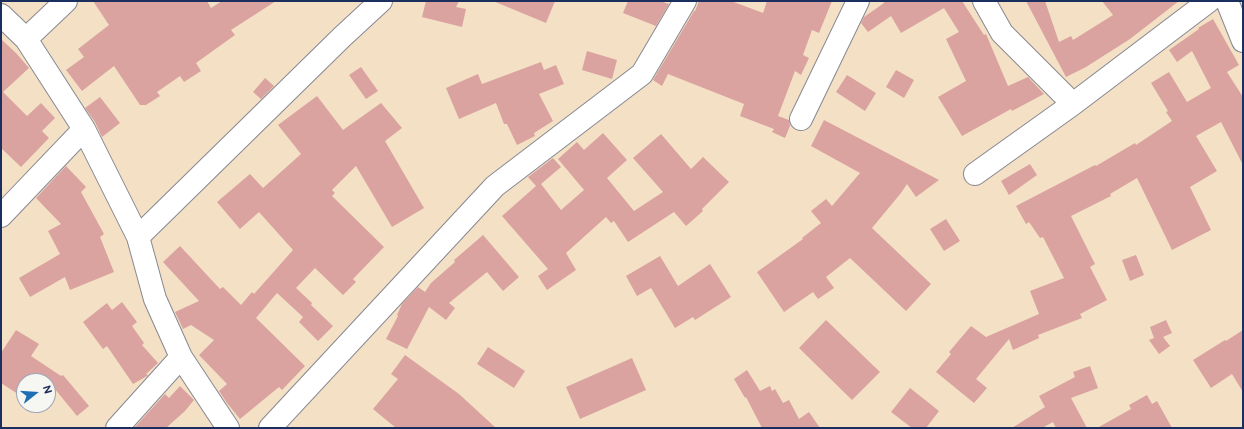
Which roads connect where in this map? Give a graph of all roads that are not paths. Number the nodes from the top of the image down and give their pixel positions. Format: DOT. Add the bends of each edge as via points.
graph roads {
  1 [pos="66,1"];
  2 [pos="381,1"];
  3 [pos="685,1"];
  4 [pos="858,1"];
  5 [pos="984,1"];
  6 [pos="1209,1"];
  7 [pos="1227,1"];
  8 [pos="1,15"];
  9 [pos="26,39"];
  10 [pos="1243,41"];
  11 [pos="1073,104"];
  12 [pos="801,119"];
  13 [pos="84,129"];
  14 [pos="975,174"];
  15 [pos="1,216"];
  16 [pos="138,237"];
  17 [pos="181,357"];
  18 [pos="117,428"];
  19 [pos="228,428"];
  20 [pos="270,428"];
  1 -- 9 [label="street"];
  2 -- 16 [label="street"];
  3 -- 20 [label="street" via="642,74 495,186"];
  4 -- 12 [label="street"];
  5 -- 11 [label="street" via="1002,34"];
  6 -- 11 [label="street"];
  7 -- 10 [label="street"];
  8 -- 9 [label="street"];
  9 -- 13 [label="street"];
  11 -- 14 [label="street"];
  13 -- 15 [label="street"];
  13 -- 16 [label="street"];
  16 -- 17 [label="street" via="155,299"];
  17 -- 18 [label="street"];
  17 -- 19 [label="street"];
}
